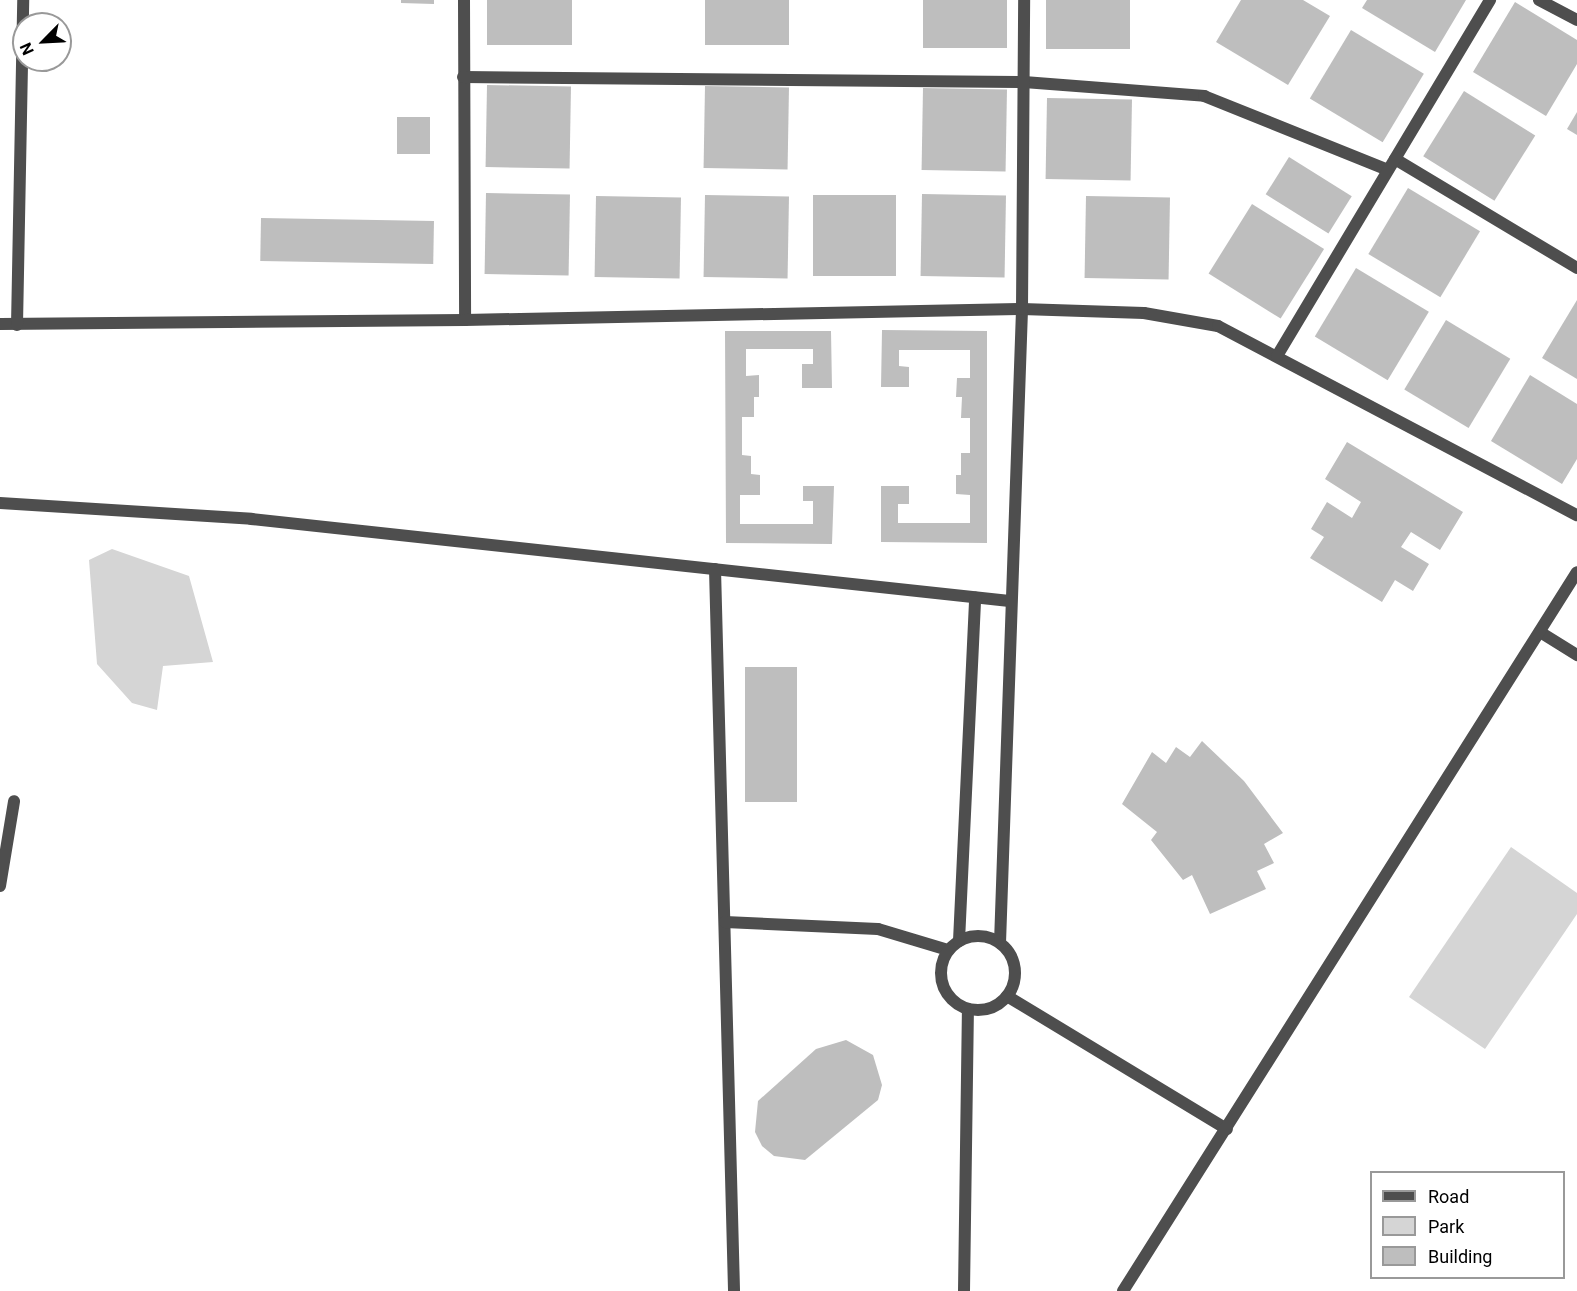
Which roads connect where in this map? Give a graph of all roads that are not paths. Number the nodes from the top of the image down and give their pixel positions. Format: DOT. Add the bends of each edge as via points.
graph roads {
  1 [pos="23,0"];
  2 [pos="464,0"];
  3 [pos="1024,0"];
  4 [pos="1490,0"];
  5 [pos="1539,0"];
  6 [pos="1577,20"];
  7 [pos="463,77"];
  8 [pos="1024,82"];
  9 [pos="1395,159"];
  10 [pos="1388,170"];
  11 [pos="1577,268"];
  12 [pos="1022,309"];
  13 [pos="465,320"];
  14 [pos="0,324"];
  15 [pos="17,325"];
  16 [pos="1277,356"];
  17 [pos="0,503"];
  18 [pos="1577,515"];
  19 [pos="715,569"];
  20 [pos="1577,572"];
  21 [pos="975,597"];
  22 [pos="1010,601"];
  23 [pos="1540,632"];
  24 [pos="1577,655"];
  25 [pos="14,801"];
  26 [pos="0,886"];
  27 [pos="725,922"];
  28 [pos="959,941"];
  29 [pos="1000,943"];
  30 [pos="948,950"];
  31 [pos="1007,996"];
  32 [pos="968,1009"];
  33 [pos="1227,1129"];
  34 [pos="734,1291"];
  35 [pos="964,1291"];
  36 [pos="1123,1291"];
  1 -- 15 [label="street"];
  2 -- 7 [label="street"];
  3 -- 8 [label="street"];
  4 -- 9 [label="street"];
  5 -- 6 [label="street"];
  7 -- 8 [label="street"];
  7 -- 13 [label="street"];
  8 -- 10 [label="street" via="1204,96"];
  8 -- 12 [label="street"];
  9 -- 10 [label="street"];
  9 -- 11 [label="street"];
  10 -- 16 [label="street"];
  12 -- 13 [label="street"];
  12 -- 16 [label="street" via="1144,313 1218,326"];
  12 -- 22 [label="street"];
  13 -- 15 [label="street"];
  14 -- 15 [label="street"];
  16 -- 18 [label="street"];
  17 -- 19 [label="street" via="251,519"];
  19 -- 21 [label="street"];
  19 -- 27 [label="street"];
  20 -- 23 [label="street"];
  21 -- 22 [label="street"];
  21 -- 28 [label="street"];
  22 -- 29 [label="street"];
  23 -- 24 [label="street"];
  23 -- 33 [label="street"];
  25 -- 26 [label="street"];
  27 -- 30 [label="street" via="878,929"];
  27 -- 34 [label="street"];
  28 -- 29 [label="street" via="973,936"];
  28 -- 30 [label="street"];
  29 -- 31 [label="street" via="1015,968"];
  30 -- 32 [label="street" via="941,978 946,992"];
  31 -- 32 [label="street" via="996,1005"];
  31 -- 33 [label="street"];
  32 -- 35 [label="street"];
  33 -- 36 [label="street"];
}
